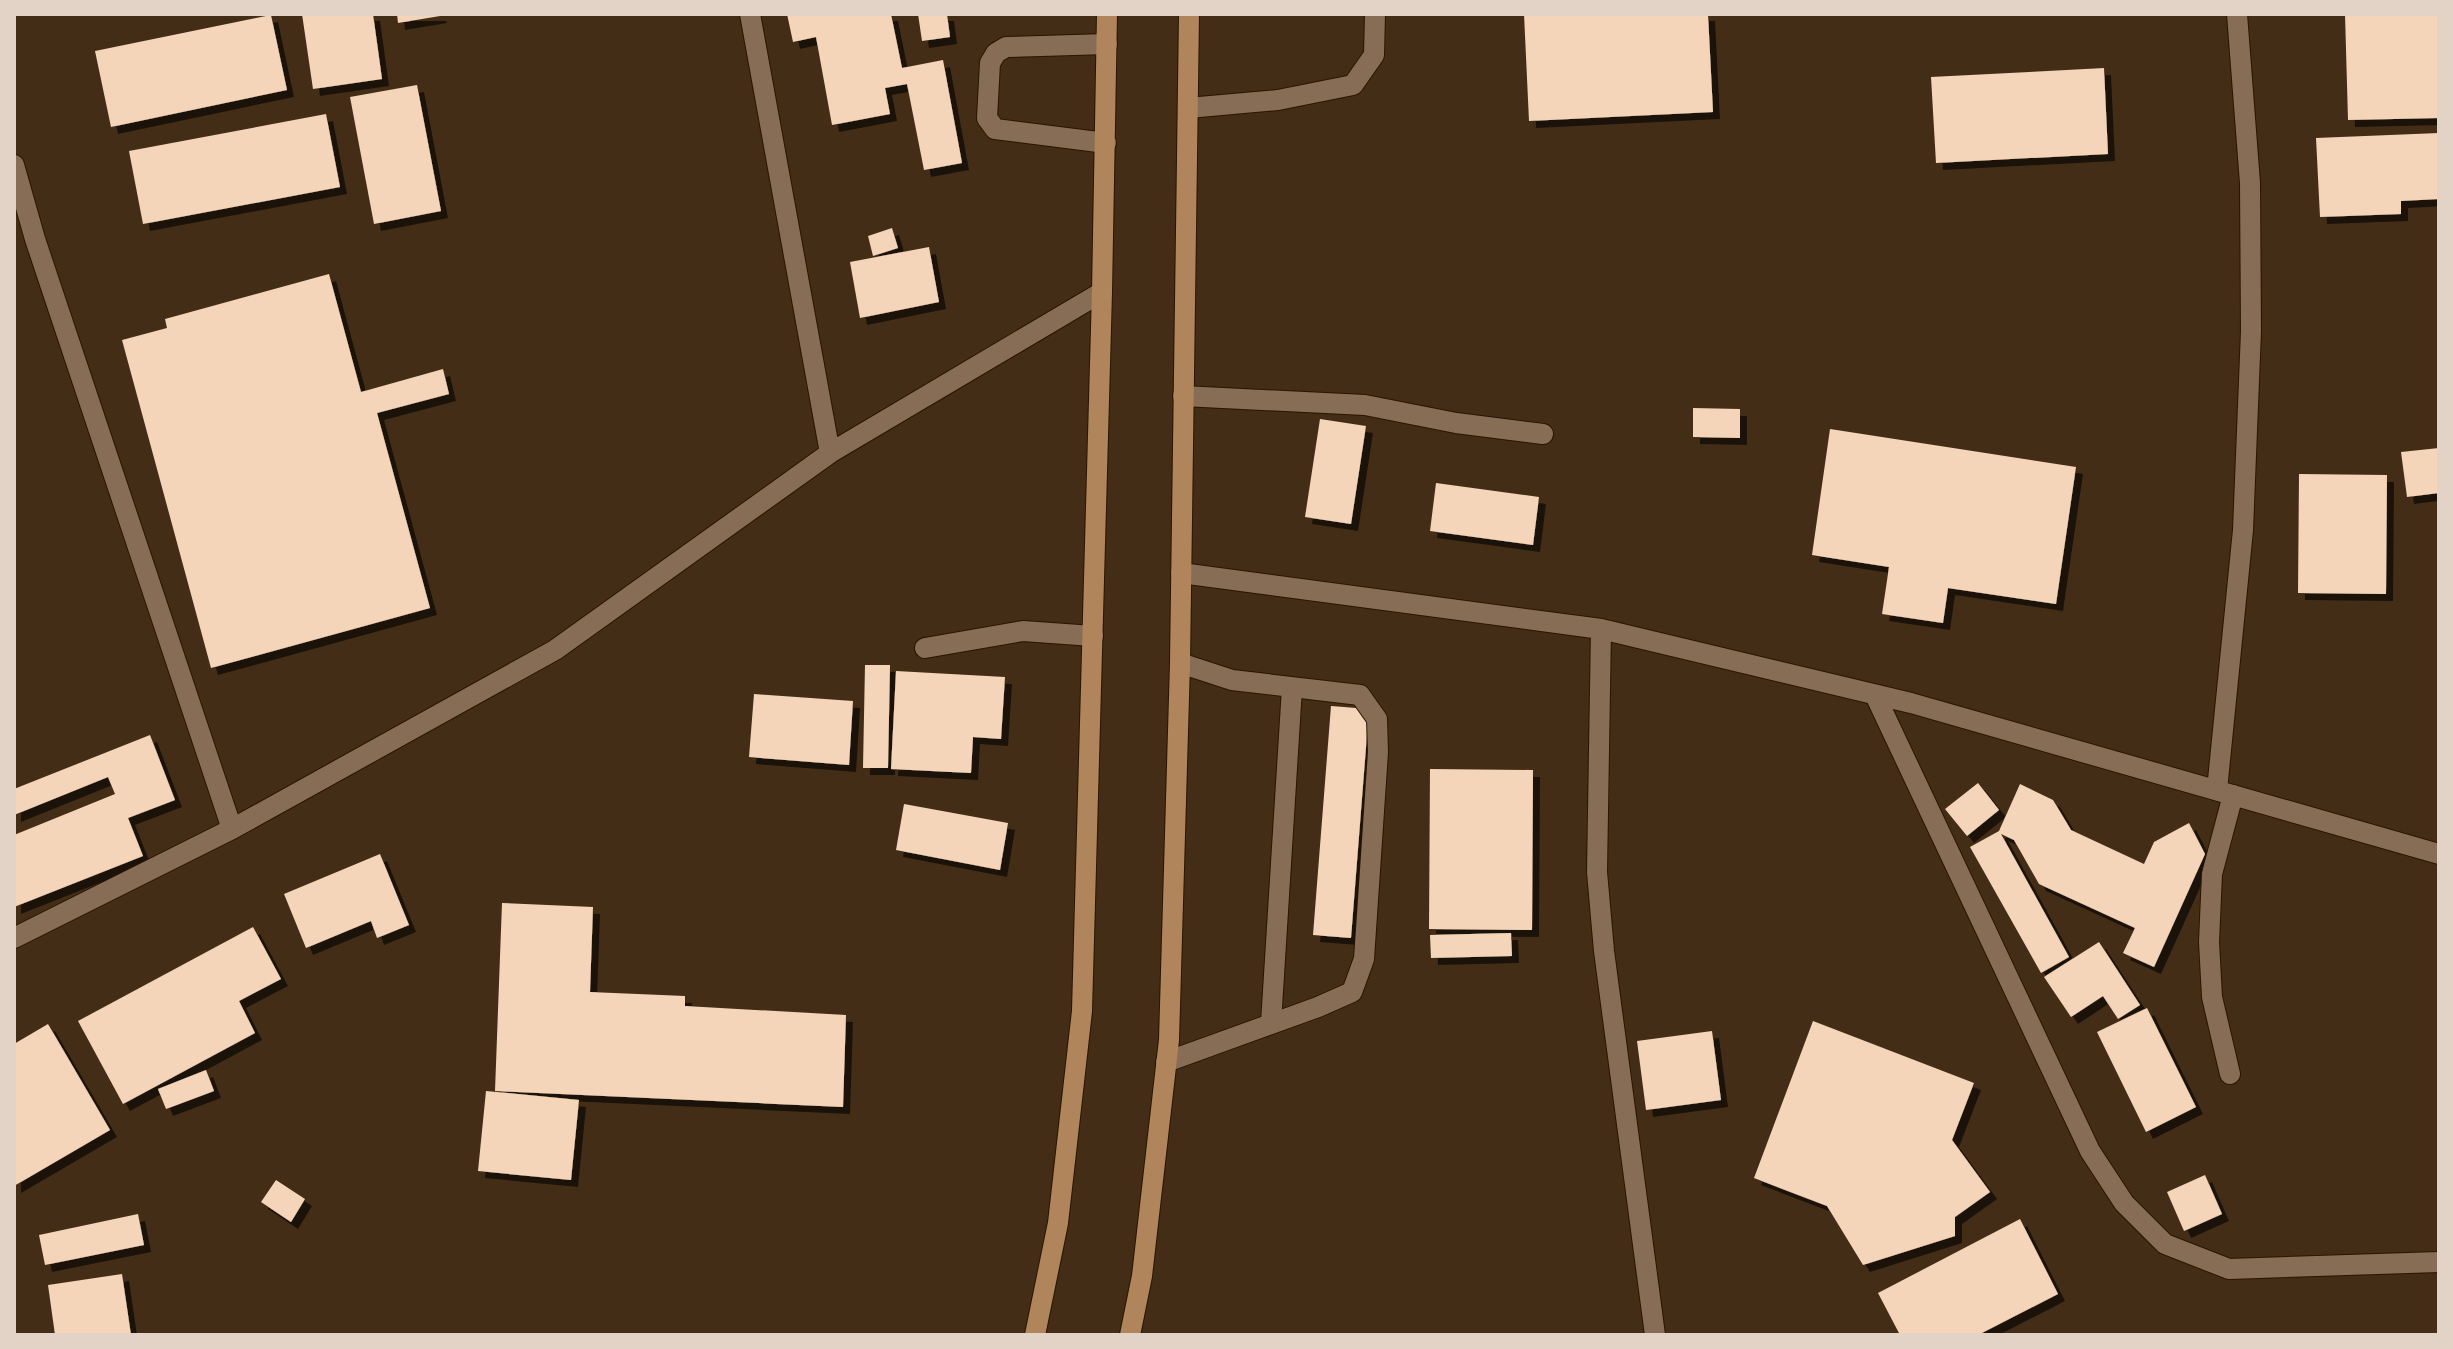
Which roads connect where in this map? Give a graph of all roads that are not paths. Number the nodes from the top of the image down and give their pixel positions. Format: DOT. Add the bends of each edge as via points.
graph roads {
  1 [pos="750,14"];
  2 [pos="1107,14"];
  3 [pos="1189,14"];
  4 [pos="1375,14"];
  5 [pos="2237,14"];
  6 [pos="1107,44"];
  7 [pos="1188,108"];
  8 [pos="1106,143"];
  9 [pos="14,165"];
  10 [pos="1102,292"];
  11 [pos="1183,396"];
  12 [pos="1543,434"];
  13 [pos="830,453"];
  14 [pos="1181,573"];
  15 [pos="1601,629"];
  16 [pos="1093,636"];
  17 [pos="925,648"];
  18 [pos="1180,663"];
  19 [pos="1292,688"];
  20 [pos="1875,695"];
  21 [pos="2225,793"];
  22 [pos="232,829"];
  23 [pos="2439,854"];
  24 [pos="14,938"];
  25 [pos="1271,1023"];
  26 [pos="1166,1062"];
  27 [pos="2230,1074"];
  28 [pos="2439,1262"];
  29 [pos="1035,1335"];
  30 [pos="1130,1335"];
  31 [pos="1655,1335"];
  1 -- 13 [label="street"];
  2 -- 6 [label="main road"];
  3 -- 7 [label="main road"];
  4 -- 7 [label="street" via="1374,55 1353,85 1278,100"];
  5 -- 21 [label="street" via="2250,183 2251,331"];
  6 -- 8 [label="main road"];
  6 -- 8 [label="street" via="1006,47 996,53 990,63 987,118 995,129"];
  7 -- 11 [label="main road"];
  8 -- 10 [label="main road"];
  9 -- 22 [label="street"];
  10 -- 13 [label="street"];
  10 -- 16 [label="main road"];
  11 -- 12 [label="street" via="1365,405"];
  11 -- 14 [label="main road"];
  13 -- 22 [label="street" via="555,650"];
  14 -- 15 [label="street"];
  14 -- 18 [label="main road"];
  15 -- 20 [label="street"];
  15 -- 31 [label="street" via="1597,872"];
  16 -- 17 [label="street" via="1023,631"];
  16 -- 29 [label="main road" via="1082,1011 1058,1223"];
  18 -- 19 [label="street" via="1232,680"];
  18 -- 26 [label="main road"];
  19 -- 25 [label="street"];
  19 -- 25 [label="street" via="1360,695 1377,719 1378,752 1364,959 1352,992"];
  20 -- 21 [label="street"];
  20 -- 28 [label="street" via="2090,1151 2124,1203 2165,1244 2229,1269"];
  21 -- 23 [label="street"];
  21 -- 27 [label="street" via="2212,874 2209,942 2212,997"];
  22 -- 24 [label="street"];
  25 -- 26 [label="street"];
  26 -- 30 [label="main road" via="1142,1276"];
}
